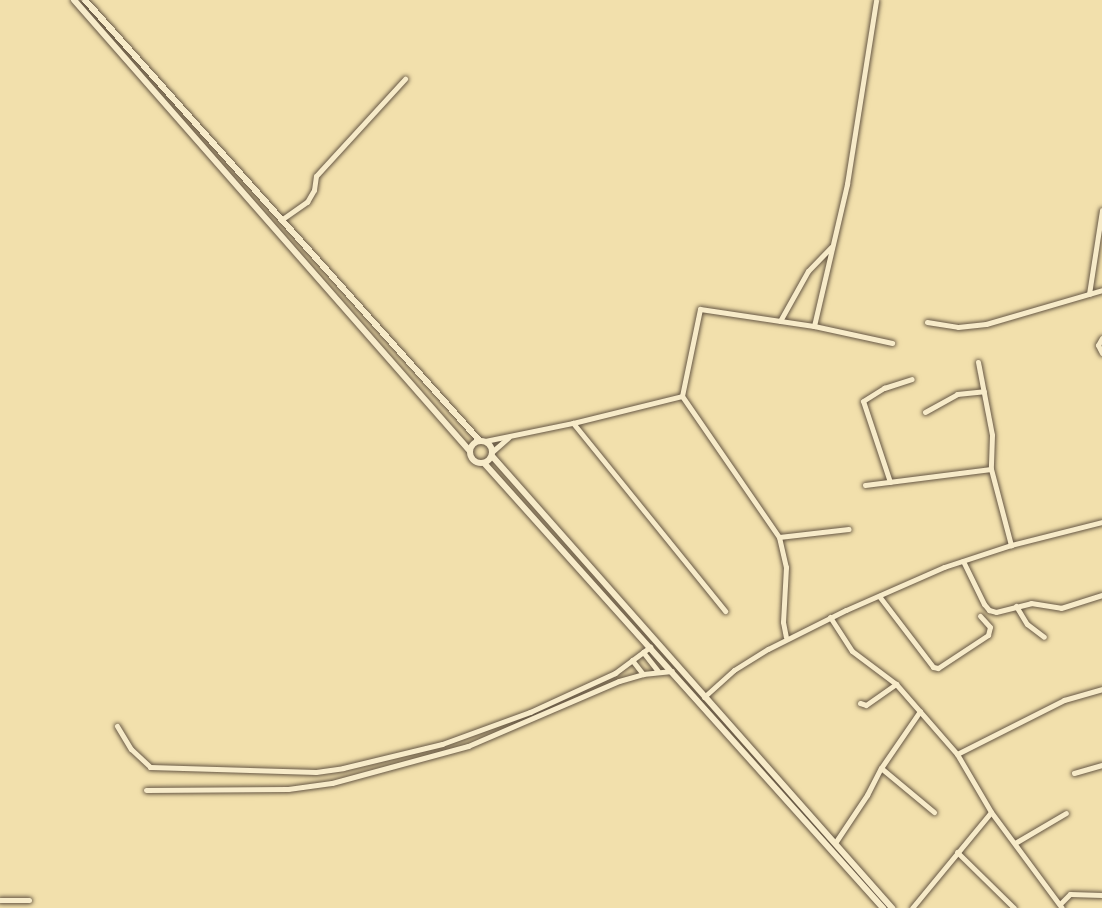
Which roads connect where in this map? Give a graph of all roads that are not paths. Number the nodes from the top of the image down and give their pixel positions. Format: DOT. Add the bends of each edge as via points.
graph roads {
  1 [pos="74,0"];
  2 [pos="85,0"];
  3 [pos="876,0"];
  4 [pos="405,79"];
  5 [pos="1102,210"];
  6 [pos="281,220"];
  7 [pos="832,246"];
  8 [pos="1102,290"];
  9 [pos="1089,294"];
  10 [pos="780,321"];
  11 [pos="927,322"];
  12 [pos="814,326"];
  13 [pos="1102,338"];
  14 [pos="892,343"];
  15 [pos="1102,353"];
  16 [pos="978,362"];
  17 [pos="912,379"];
  18 [pos="984,391"];
  19 [pos="682,396"];
  20 [pos="925,412"];
  21 [pos="573,423"];
  22 [pos="510,436"];
  23 [pos="482,441"];
  24 [pos="470,451"];
  25 [pos="493,453"];
  26 [pos="484,463"];
  27 [pos="992,469"];
  28 [pos="890,482"];
  29 [pos="865,485"];
  30 [pos="1102,522"];
  31 [pos="849,529"];
  32 [pos="779,537"];
  33 [pos="1011,545"];
  34 [pos="963,561"];
  35 [pos="1102,595"];
  36 [pos="879,596"];
  37 [pos="1016,606"];
  38 [pos="725,611"];
  39 [pos="980,616"];
  40 [pos="830,617"];
  41 [pos="1044,636"];
  42 [pos="786,637"];
  43 [pos="650,647"];
  44 [pos="643,652"];
  45 [pos="632,660"];
  46 [pos="658,671"];
  47 [pos="672,671"];
  48 [pos="643,674"];
  49 [pos="896,684"];
  50 [pos="1102,689"];
  51 [pos="704,697"];
  52 [pos="860,703"];
  53 [pos="920,711"];
  54 [pos="117,726"];
  55 [pos="957,754"];
  56 [pos="1102,765"];
  57 [pos="880,768"];
  58 [pos="1074,773"];
  59 [pos="146,790"];
  60 [pos="934,812"];
  61 [pos="991,812"];
  62 [pos="1066,813"];
  63 [pos="835,843"];
  64 [pos="1015,843"];
  65 [pos="957,852"];
  66 [pos="1102,895"];
  67 [pos="0,900"];
  68 [pos="29,900"];
  69 [pos="1061,906"];
  70 [pos="883,908"];
  71 [pos="892,908"];
  72 [pos="912,908"];
  73 [pos="1014,908"];
  1 -- 24 [label="street"];
  2 -- 6 [label="street"];
  3 -- 7 [label="street" via="847,184"];
  4 -- 6 [label="street" via="316,176 307,202"];
  5 -- 9 [label="street"];
  6 -- 23 [label="street"];
  7 -- 10 [label="street" via="808,271"];
  7 -- 12 [label="street"];
  8 -- 9 [label="street"];
  9 -- 11 [label="street" via="986,324 958,327"];
  10 -- 12 [label="street"];
  10 -- 19 [label="street" via="700,309"];
  12 -- 14 [label="street"];
  13 -- 15 [label="street" via="1098,345"];
  16 -- 18 [label="street"];
  17 -- 28 [label="street" via="884,388 863,401"];
  18 -- 20 [label="street" via="957,394"];
  18 -- 27 [label="street" via="992,435"];
  19 -- 21 [label="street"];
  19 -- 32 [label="street"];
  21 -- 22 [label="street"];
  21 -- 38 [label="street"];
  22 -- 23 [label="street"];
  22 -- 25 [label="street"];
  23 -- 24 [label="street"];
  23 -- 25 [label="street"];
  24 -- 26 [label="street" via="473,459"];
  25 -- 26 [label="street"];
  25 -- 51 [label="street"];
  26 -- 43 [label="street"];
  27 -- 28 [label="street"];
  27 -- 33 [label="street"];
  28 -- 29 [label="street"];
  30 -- 33 [label="street"];
  31 -- 32 [label="street"];
  32 -- 42 [label="street" via="786,567"];
  33 -- 34 [label="street"];
  34 -- 36 [label="street"];
  34 -- 37 [label="street" via="989,610 1005,612"];
  35 -- 37 [label="street" via="1061,608 1031,603"];
  36 -- 39 [label="street" via="933,667 944,666 988,635 990,627"];
  36 -- 40 [label="street"];
  37 -- 41 [label="street" via="1027,624"];
  40 -- 42 [label="street"];
  40 -- 49 [label="street" via="852,651"];
  42 -- 51 [label="street" via="734,670"];
  43 -- 44 [label="street"];
  43 -- 47 [label="street"];
  44 -- 45 [label="street"];
  44 -- 46 [label="street"];
  45 -- 48 [label="street"];
  45 -- 54 [label="street" via="615,673 486,729 442,744 316,772 150,767 131,749"];
  46 -- 47 [label="street"];
  46 -- 48 [label="street"];
  47 -- 70 [label="street"];
  48 -- 59 [label="street" via="468,746 332,783 288,789"];
  49 -- 52 [label="street" via="866,705"];
  49 -- 53 [label="street"];
  50 -- 55 [label="street" via="1064,700"];
  51 -- 63 [label="street"];
  53 -- 55 [label="street"];
  53 -- 57 [label="street"];
  55 -- 61 [label="street"];
  56 -- 58 [label="street"];
  57 -- 60 [label="street"];
  57 -- 63 [label="street"];
  61 -- 64 [label="street"];
  61 -- 65 [label="street"];
  62 -- 64 [label="street"];
  63 -- 71 [label="street"];
  64 -- 69 [label="street"];
  65 -- 72 [label="street"];
  65 -- 73 [label="street"];
  66 -- 69 [label="street" via="1070,894"];
  67 -- 68 [label="street"];
}
